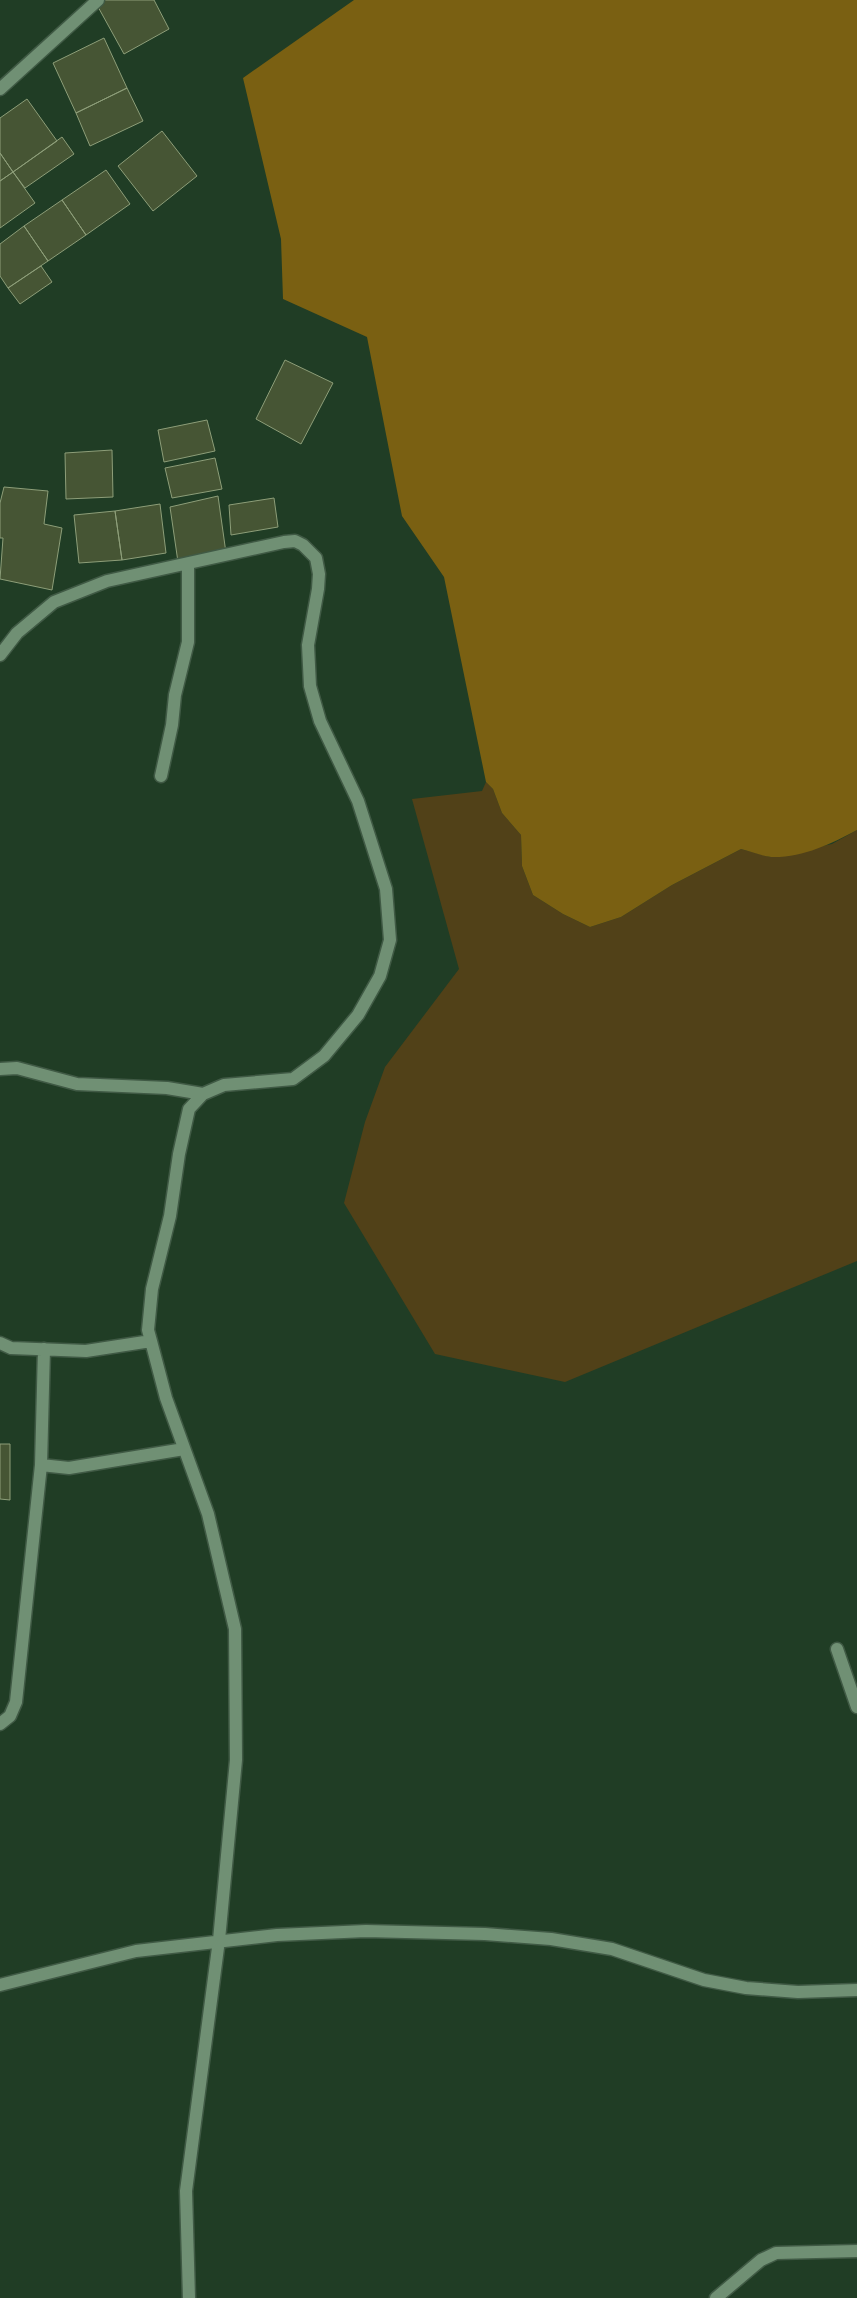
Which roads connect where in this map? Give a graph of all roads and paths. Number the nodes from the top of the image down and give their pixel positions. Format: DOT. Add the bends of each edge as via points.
graph roads {
  1 [pos="98,0"];
  2 [pos="0,89"];
  3 [pos="188,565"];
  4 [pos="0,655"];
  5 [pos="161,776"];
  6 [pos="0,1069"];
  7 [pos="203,1094"];
  8 [pos="151,1341"];
  9 [pos="0,1343"];
  10 [pos="44,1349"];
  11 [pos="184,1449"];
  12 [pos="41,1465"];
  13 [pos="837,1649"];
  14 [pos="857,1707"];
  15 [pos="0,1724"];
  16 [pos="218,1940"];
  17 [pos="0,1985"];
  18 [pos="857,1990"];
  19 [pos="857,2251"];
  20 [pos="189,2298"];
  21 [pos="716,2298"];
  1 -- 2 [label="street"];
  3 -- 4 [label="street" via="107,582 54,602 17,632"];
  3 -- 5 [label="street" via="188,642 174,695 172,725"];
  3 -- 7 [label="street" via="295,541 304,545 316,558 318,589 308,645 310,686 320,721 358,801 386,889 390,940 380,976 358,1015 324,1056 293,1080 224,1085"];
  6 -- 7 [label="street" via="17,1068 77,1084 167,1088"];
  7 -- 8 [label="street" via="189,1109 185,1124 170,1216 152,1289 148,1330"];
  8 -- 10 [label="street" via="86,1351"];
  8 -- 11 [label="street"];
  9 -- 10 [label="street" via="11,1348"];
  10 -- 12 [label="street"];
  11 -- 12 [label="street" via="69,1468"];
  11 -- 16 [label="street" via="208,1514 235,1629 236,1760"];
  12 -- 15 [label="street" via="16,1702 10,1716"];
  13 -- 14 [label="street"];
  16 -- 17 [label="street" via="136,1951"];
  16 -- 18 [label="street" via="366,1931 551,1939 612,1949 694,1977 746,1988 798,1992"];
  16 -- 20 [label="street" via="186,2191"];
  19 -- 21 [label="street" via="776,2253 761,2260"];
}
